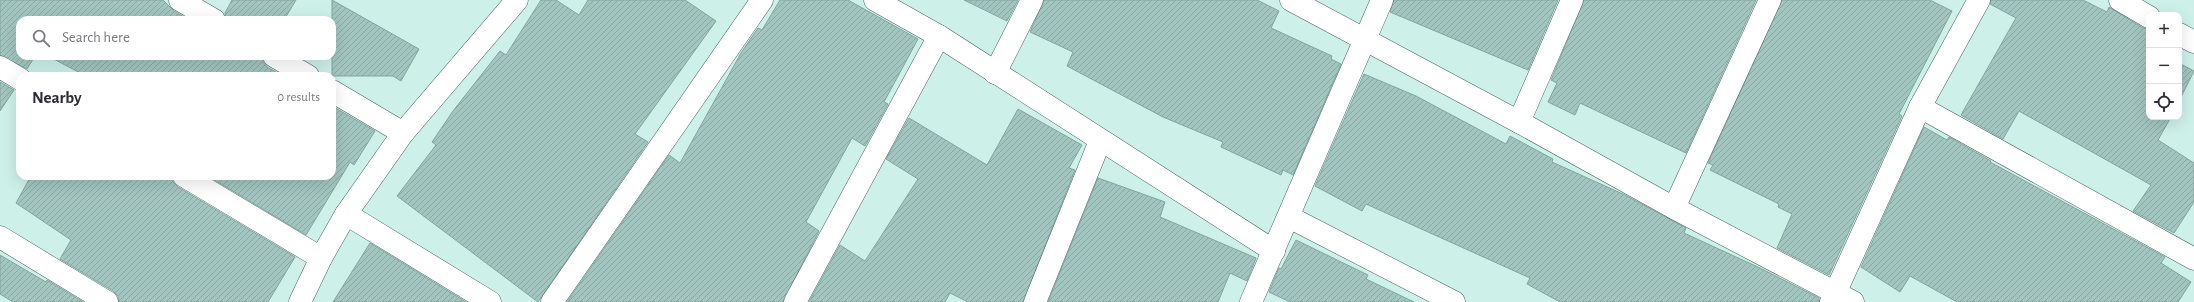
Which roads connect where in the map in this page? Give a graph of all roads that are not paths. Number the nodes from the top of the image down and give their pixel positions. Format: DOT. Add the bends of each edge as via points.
graph roads {
  1 [pos="180,0"];
  2 [pos="517,0"];
  3 [pos="762,0"];
  4 [pos="875,0"];
  5 [pos="1032,0"];
  6 [pos="1291,0"];
  7 [pos="1382,0"];
  8 [pos="1572,0"];
  9 [pos="1770,0"];
  10 [pos="1979,0"];
  11 [pos="2120,0"];
  12 [pos="2146,15"];
  13 [pos="207,16"];
  14 [pos="939,36"];
  15 [pos="2182,36"];
  16 [pos="1365,40"];
  17 [pos="2194,42"];
  18 [pos="281,60"];
  19 [pos="0,67"];
  20 [pos="301,72"];
  21 [pos="995,73"];
  22 [pos="16,76"];
  23 [pos="336,92"];
  24 [pos="1920,108"];
  25 [pos="1519,122"];
  26 [pos="403,133"];
  27 [pos="1100,141"];
  28 [pos="191,180"];
  29 [pos="1674,208"];
  30 [pos="346,214"];
  31 [pos="1289,217"];
  32 [pos="0,237"];
  33 [pos="1274,251"];
  34 [pos="321,258"];
  35 [pos="2194,259"];
  36 [pos="1840,299"];
  37 [pos="107,302"];
  38 [pos="300,302"];
  39 [pos="490,302"];
  40 [pos="552,302"];
  41 [pos="795,302"];
  42 [pos="1035,302"];
  43 [pos="1251,302"];
  44 [pos="1454,302"];
  1 -- 13 [label="street"];
  2 -- 26 [label="street"];
  3 -- 40 [label="street"];
  4 -- 14 [label="street"];
  5 -- 21 [label="street"];
  6 -- 16 [label="street"];
  7 -- 16 [label="street"];
  8 -- 25 [label="street"];
  9 -- 29 [label="street"];
  10 -- 24 [label="street"];
  11 -- 12 [label="street"];
  14 -- 21 [label="street"];
  14 -- 41 [label="street"];
  15 -- 17 [label="street"];
  16 -- 25 [label="street"];
  16 -- 31 [label="street"];
  18 -- 20 [label="street"];
  19 -- 22 [label="street"];
  21 -- 27 [label="street"];
  23 -- 26 [label="street"];
  24 -- 35 [label="street"];
  24 -- 36 [label="street"];
  25 -- 29 [label="street"];
  26 -- 30 [label="street"];
  27 -- 33 [label="street"];
  27 -- 42 [label="street"];
  28 -- 34 [label="street"];
  29 -- 36 [label="street"];
  30 -- 34 [label="street"];
  30 -- 39 [label="street"];
  31 -- 33 [label="street"];
  31 -- 44 [label="street"];
  32 -- 37 [label="street"];
  33 -- 43 [label="street"];
  34 -- 38 [label="street"];
}
